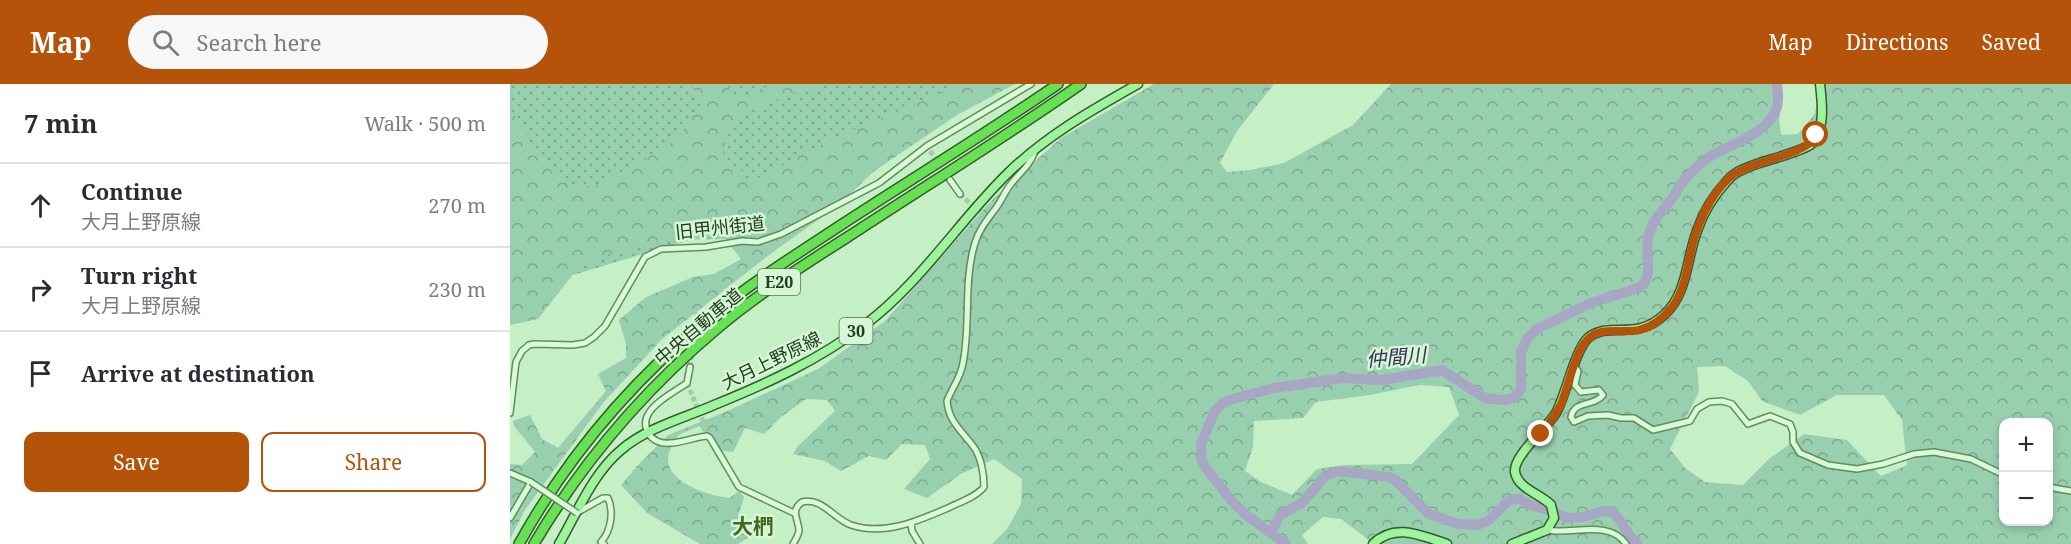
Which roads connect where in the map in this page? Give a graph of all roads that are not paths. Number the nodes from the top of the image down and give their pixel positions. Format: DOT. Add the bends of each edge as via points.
graph roads {
  1 [pos="1031,84"];
  2 [pos="1058,84"];
  3 [pos="1082,84"];
  4 [pos="1138,84"];
  5 [pos="1820,84"];
  6 [pos="1037,147"];
  7 [pos="950,180"];
  8 [pos="960,194"];
  9 [pos="981,213"];
  10 [pos="987,217"];
  11 [pos="690,367"];
  12 [pos="1575,367"];
  13 [pos="511,387"];
  14 [pos="510,413"];
  15 [pos="648,433"];
  16 [pos="510,473"];
  17 [pos="1999,473"];
  18 [pos="531,482"];
  19 [pos="2053,488"];
  20 [pos="2071,491"];
  21 [pos="576,513"];
  22 [pos="794,513"];
  23 [pos="510,518"];
  24 [pos="911,523"];
  25 [pos="1548,529"];
  26 [pos="519,544"];
  27 [pos="534,544"];
  28 [pos="559,544"];
  29 [pos="604,544"];
  30 [pos="793,544"];
  31 [pos="920,544"];
  32 [pos="1373,544"];
  33 [pos="1447,544"];
  34 [pos="1512,544"];
  35 [pos="1626,544"];
  1 -- 13 [label="street, 旧甲州街道" via="879,183 768,239 652,252 636,271 601,332 585,343 526,347 516,362"];
  2 -- 26 [label="highway, 中央自動車道 / E20" via="796,255 711,316 605,420 559,479"];
  3 -- 27 [label="highway, 中央自動車道 / E20" via="810,261 720,326 615,429 570,487"];
  4 -- 6 [label="main road, 大月上野原線 / 30"];
  5 -- 12 [label="main road" via="1823,112 1813,141 1735,173 1716,193 1697,231 1683,286 1672,308 1645,328 1593,335 1584,344"];
  6 -- 10 [label="street" via="1029,166"];
  6 -- 15 [label="main road, 大月上野原線 / 30" via="978,205 900,294 857,331 793,370"];
  7 -- 8 [label="street"];
  9 -- 10 [label="street"];
  10 -- 24 [label="street" via="972,253 963,365 947,401 953,424 977,452 984,487 963,501"];
  11 -- 15 [label="street" via="687,383 652,408 645,422"];
  12 -- 17 [label="street" via="1575,385 1581,392 1599,390 1603,395 1573,410 1574,422 1588,416 1608,415 1634,418 1653,430 1690,421 1697,409 1709,402 1722,401 1732,404 1748,424 1770,416 1790,424 1793,442 1800,453 1828,465 1857,469 1934,452 1971,459"];
  12 -- 25 [label="main road" via="1556,412 1515,469 1522,484 1551,505 1554,518"];
  13 -- 14 [label="street, 旧甲州街道"];
  15 -- 21 [label="main road, 大月上野原線 / 30" via="613,457"];
  15 -- 22 [label="street" via="659,442 671,444 707,436 739,487"];
  16 -- 18 [label="street"];
  18 -- 21 [label="street, bridge"];
  18 -- 23 [label="street"];
  19 -- 20 [label="street"];
  21 -- 28 [label="main road, 大月上野原線 / 30"];
  21 -- 29 [label="street" via="608,498 611,521 601,542"];
  22 -- 24 [label="street" via="798,505 810,501 853,526 872,529"];
  22 -- 30 [label="street" via="799,532"];
  24 -- 31 [label="street"];
  25 -- 34 [label="main road"];
  25 -- 35 [label="street" via="1610,531"];
  32 -- 33 [label="main road" via="1387,534 1402,531"];
}
